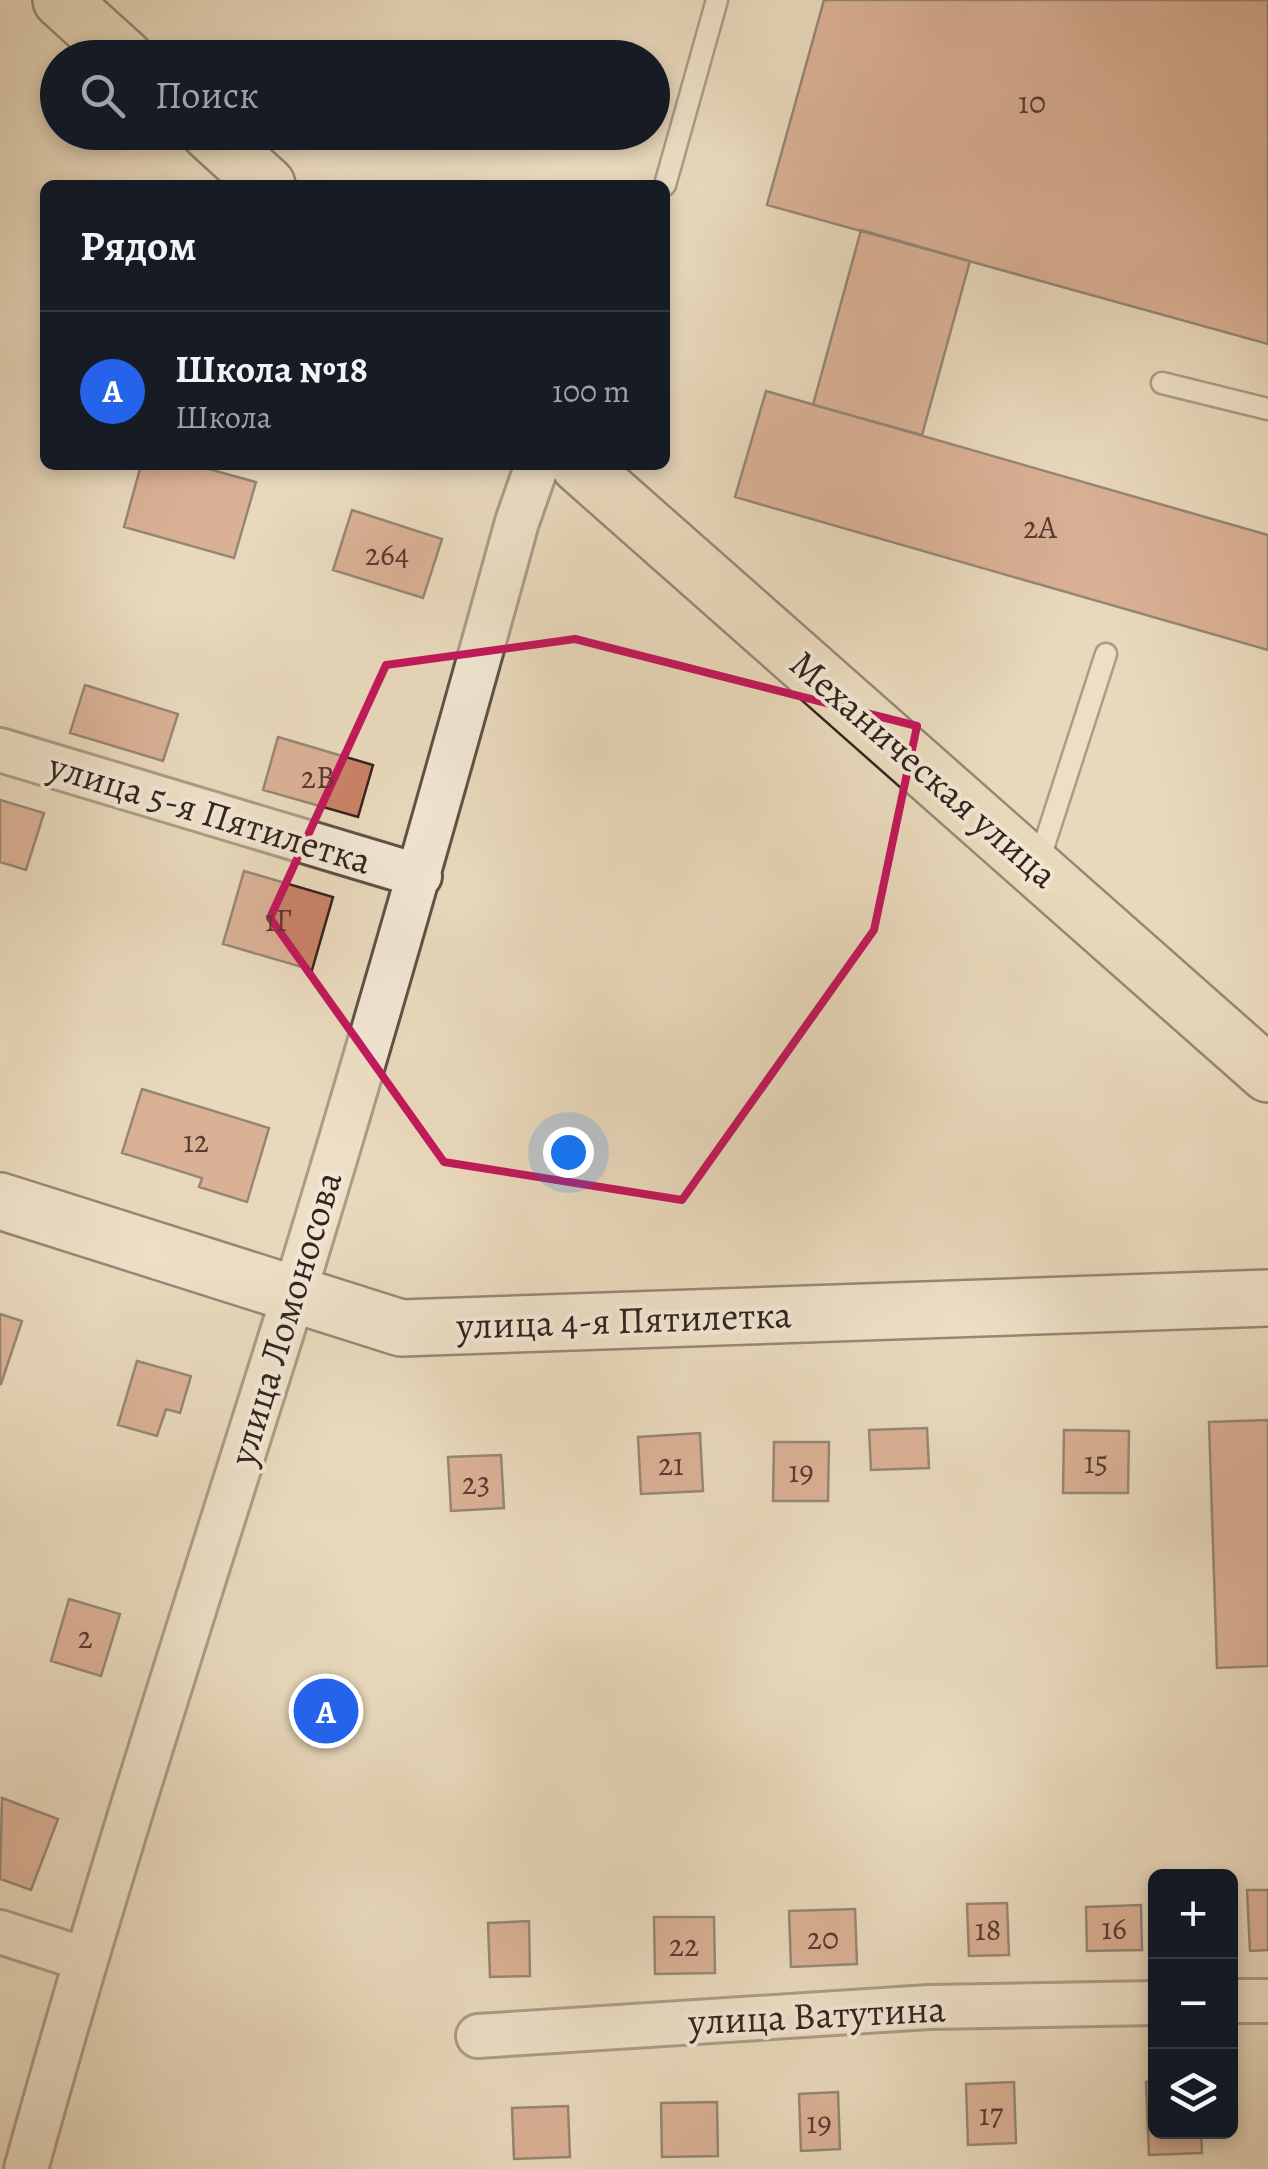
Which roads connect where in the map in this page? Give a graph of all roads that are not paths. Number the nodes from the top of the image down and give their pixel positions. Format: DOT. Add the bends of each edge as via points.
graph roads {
  1 [pos="61,0"];
  2 [pos="717,0"];
  3 [pos="105,40"];
  4 [pos="229,150"];
  5 [pos="262,180"];
  6 [pos="665,180"];
  7 [pos="1162,383"];
  8 [pos="1268,409"];
  9 [pos="534,470"];
  10 [pos="585,470"];
  11 [pos="1106,654"];
  12 [pos="0,750"];
  13 [pos="1036,868"];
  14 [pos="420,876"];
  15 [pos="1268,1074"];
  16 [pos="0,1201"];
  17 [pos="294,1292"];
  18 [pos="1268,1298"];
  19 [pos="0,1932"];
  20 [pos="84,1959"];
  21 [pos="1268,2000"];
  22 [pos="1238,2001"];
  23 [pos="1148,2003"];
  24 [pos="478,2036"];
  25 [pos="26,2169"];
  1 -- 3 [label="main road"];
  2 -- 6 [label="lane"];
  4 -- 5 [label="main road"];
  7 -- 8 [label="lane"];
  9 -- 14 [label="street, улица Ломоносова"];
  10 -- 13 [label="main road, Механическая улица"];
  11 -- 13 [label="lane"];
  12 -- 14 [label="street, улица 5-я Пятилетка"];
  13 -- 15 [label="main road, Механическая улица"];
  14 -- 17 [label="street, улица Ломоносова"];
  16 -- 17 [label="street, улица 4-я Пятилетка"];
  17 -- 18 [label="street, улица 4-я Пятилетка" via="401,1328"];
  17 -- 20 [label="street, улица Ломоносова"];
  19 -- 20 [label="street"];
  20 -- 25 [label="street, улица Ломоносова"];
  21 -- 22 [label="street"];
  23 -- 24 [label="street, улица Ватутина" via="929,2007"];
}
